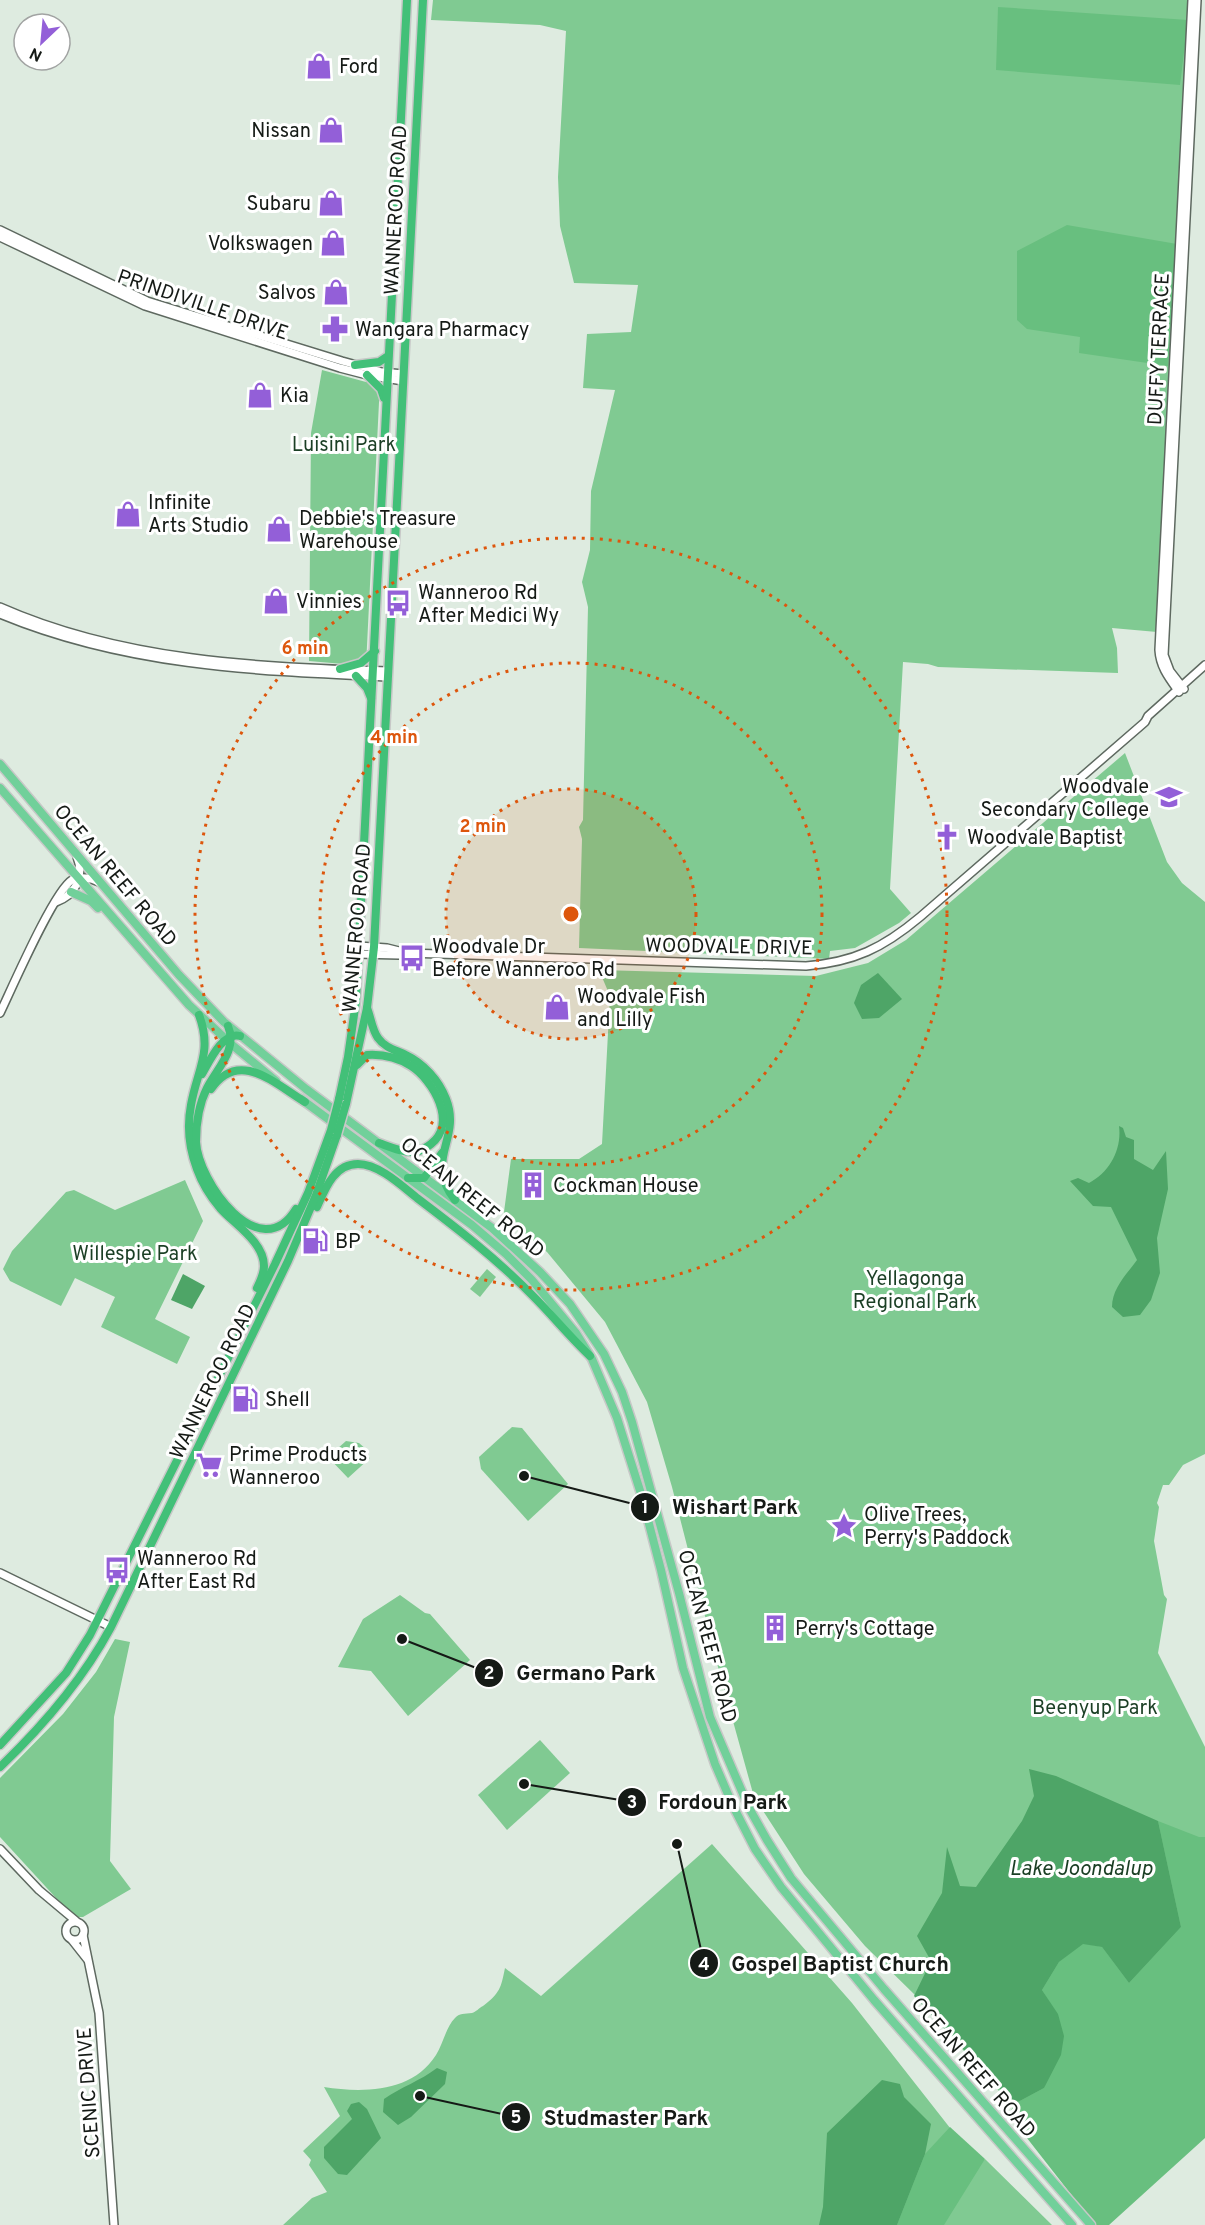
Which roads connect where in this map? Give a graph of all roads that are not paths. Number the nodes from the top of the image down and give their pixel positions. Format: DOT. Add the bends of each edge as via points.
graph roads {
  1 [pos="407,0"];
  2 [pos="423,0"];
  3 [pos="1192,0"];
  4 [pos="1197,0"];
  5 [pos="0,230"];
  6 [pos="0,237"];
  7 [pos="388,356"];
  8 [pos="355,365"];
  9 [pos="366,375"];
  10 [pos="387,376"];
  11 [pos="404,378"];
  12 [pos="386,407"];
  13 [pos="0,607"];
  14 [pos="0,614"];
  15 [pos="375,651"];
  16 [pos="1205,666"];
  17 [pos="340,669"];
  18 [pos="1205,671"];
  19 [pos="374,674"];
  20 [pos="388,674"];
  21 [pos="356,676"];
  22 [pos="1182,690"];
  23 [pos="372,701"];
  24 [pos="0,764"];
  25 [pos="0,788"];
  26 [pos="75,851"];
  27 [pos="79,878"];
  28 [pos="103,884"];
  29 [pos="71,892"];
  30 [pos="56,902"];
  31 [pos="127,934"];
  32 [pos="359,950"];
  33 [pos="374,951"];
  34 [pos="367,1008"];
  35 [pos="0,1013"];
  36 [pos="199,1015"];
  37 [pos="228,1026"];
  38 [pos="232,1039"];
  39 [pos="355,1068"];
  40 [pos="198,1083"];
  41 [pos="343,1101"];
  42 [pos="305,1102"];
  43 [pos="334,1132"];
  44 [pos="196,1141"];
  45 [pos="379,1143"];
  46 [pos="444,1150"];
  47 [pos="315,1177"];
  48 [pos="424,1178"];
  49 [pos="408,1179"];
  50 [pos="455,1200"];
  51 [pos="304,1226"];
  52 [pos="245,1325"];
  53 [pos="590,1356"];
  54 [pos="195,1455"];
  55 [pos="156,1502"];
  56 [pos="0,1573"];
  57 [pos="97,1620"];
  58 [pos="111,1627"];
  59 [pos="0,1745"];
  60 [pos="0,1767"];
  61 [pos="0,1849"];
  62 [pos="58,1908"];
  63 [pos="76,1921"];
  64 [pos="65,1929"];
  65 [pos="83,1935"];
  66 [pos="71,1939"];
  67 [pos="87,1959"];
  68 [pos="114,2225"];
  69 [pos="1072,2225"];
  70 [pos="1091,2225"];
  1 -- 7 [label="highway, WANNEROO ROAD"];
  2 -- 11 [label="highway, WANNEROO ROAD"];
  3 -- 22 [label="street, DUFFY TERRACE" via="1159,642 1163,668"];
  4 -- 22 [label="street, DUFFY TERRACE" via="1164,655"];
  5 -- 8 [label="street, PRINDIVILLE DRIVE" via="147,301"];
  6 -- 9 [label="street, PRINDIVILLE DRIVE" via="145,306"];
  7 -- 8 [label="highway" via="379,363"];
  7 -- 10 [label="highway, WANNEROO ROAD"];
  8 -- 10 [label="street, PRINDIVILLE DRIVE"];
  9 -- 10 [label="street, PRINDIVILLE DRIVE"];
  9 -- 12 [label="highway" via="381,389"];
  10 -- 11 [label="street, PRINDIVILLE DRIVE"];
  10 -- 12 [label="highway, WANNEROO ROAD"];
  11 -- 20 [label="highway, WANNEROO ROAD"];
  12 -- 15 [label="highway, WANNEROO ROAD"];
  13 -- 17 [label="street" via="71,633 144,651 243,664"];
  14 -- 21 [label="street" via="142,657 242,670"];
  15 -- 17 [label="highway" via="361,663"];
  15 -- 19 [label="highway, WANNEROO ROAD"];
  16 -- 22 [label="street, WOODVALE DRIVE"];
  17 -- 19 [label="street"];
  18 -- 22 [label="street, WOODVALE DRIVE"];
  19 -- 20 [label="street"];
  19 -- 21 [label="street"];
  19 -- 23 [label="highway, WANNEROO ROAD"];
  20 -- 33 [label="highway, WANNEROO ROAD"];
  21 -- 23 [label="highway"];
  22 -- 33 [label="street, WOODVALE DRIVE" via="908,928 880,947 855,957 806,966"];
  23 -- 32 [label="highway, WANNEROO ROAD"];
  24 -- 26 [label="main road, OCEAN REEF ROAD"];
  25 -- 27 [label="main road, OCEAN REEF ROAD"];
  26 -- 27 [label="street" via="81,866"];
  26 -- 28 [label="main road, OCEAN REEF ROAD"];
  27 -- 28 [label="street"];
  27 -- 29 [label="street"];
  27 -- 30 [label="street" via="57,895"];
  27 -- 31 [label="main road, OCEAN REEF ROAD"];
  28 -- 37 [label="main road, OCEAN REEF ROAD" via="178,975"];
  29 -- 30 [label="street"];
  29 -- 31 [label="main road" via="91,901"];
  30 -- 35 [label="street"];
  31 -- 36 [label="main road, OCEAN REEF ROAD"];
  32 -- 33 [label="street, WOODVALE DRIVE"];
  32 -- 41 [label="highway, WANNEROO ROAD"];
  33 -- 34 [label="highway, WANNEROO ROAD"];
  34 -- 39 [label="highway, WANNEROO ROAD"];
  34 -- 46 [label="highway" via="384,1045 418,1063 442,1089 450,1115"];
  36 -- 38 [label="main road, OCEAN REEF ROAD"];
  36 -- 40 [label="highway" via="206,1040"];
  37 -- 38 [label="highway"];
  38 -- 40 [label="highway" via="207,1065"];
  38 -- 42 [label="main road, OCEAN REEF ROAD"];
  38 -- 44 [label="highway" via="202,1099"];
  38 -- 45 [label="main road, OCEAN REEF ROAD"];
  39 -- 41 [label="highway, WANNEROO ROAD"];
  39 -- 45 [label="highway" via="366,1055 397,1059 421,1074 439,1101 442,1125 429,1146 416,1152"];
  40 -- 52 [label="highway" via="189,1129 198,1172 209,1195 263,1258 261,1280 247,1310"];
  41 -- 43 [label="highway, bridge"];
  42 -- 44 [label="highway" via="254,1071 230,1072 208,1095"];
  42 -- 49 [label="main road, OCEAN REEF ROAD"];
  43 -- 47 [label="highway"];
  43 -- 51 [label="highway, WANNEROO ROAD"];
  44 -- 47 [label="highway" via="203,1170 215,1192 235,1214 258,1228 279,1225 291,1217"];
  45 -- 48 [label="main road, OCEAN REEF ROAD"];
  46 -- 48 [label="highway"];
  46 -- 50 [label="highway" via="442,1176"];
  47 -- 52 [label="highway"];
  48 -- 49 [label="highway"];
  48 -- 50 [label="main road, OCEAN REEF ROAD"];
  49 -- 53 [label="main road, OCEAN REEF ROAD" via="506,1254 558,1310"];
  50 -- 70 [label="main road, OCEAN REEF ROAD" via="511,1244 563,1296 599,1346 614,1375 638,1443 710,1717 767,1840 791,1878 884,1989"];
  51 -- 53 [label="highway" via="340,1170 359,1164 374,1168 476,1243"];
  51 -- 54 [label="highway, WANNEROO ROAD"];
  52 -- 55 [label="highway, WANNEROO ROAD"];
  53 -- 69 [label="main road, OCEAN REEF ROAD" via="617,1418 642,1497 683,1668 715,1764 755,1849 781,1887 874,2000"];
  54 -- 55 [label="highway" via="166,1506 159,1508"];
  54 -- 58 [label="highway, WANNEROO ROAD"];
  55 -- 57 [label="highway, WANNEROO ROAD"];
  56 -- 57 [label="street"];
  57 -- 58 [label="street"];
  57 -- 59 [label="highway, WANNEROO ROAD" via="66,1673"];
  58 -- 60 [label="highway, WANNEROO ROAD" via="76,1684"];
  61 -- 62 [label="street"];
  62 -- 63 [label="street"];
  62 -- 64 [label="street"];
  63 -- 64 [label="street"];
  63 -- 65 [label="street" via="83,1926"];
  64 -- 66 [label="street"];
  65 -- 66 [label="street" via="78,1940"];
  65 -- 67 [label="street, SCENIC DRIVE"];
  66 -- 67 [label="street, SCENIC DRIVE"];
  67 -- 68 [label="street, SCENIC DRIVE" via="99,2013"];
}
